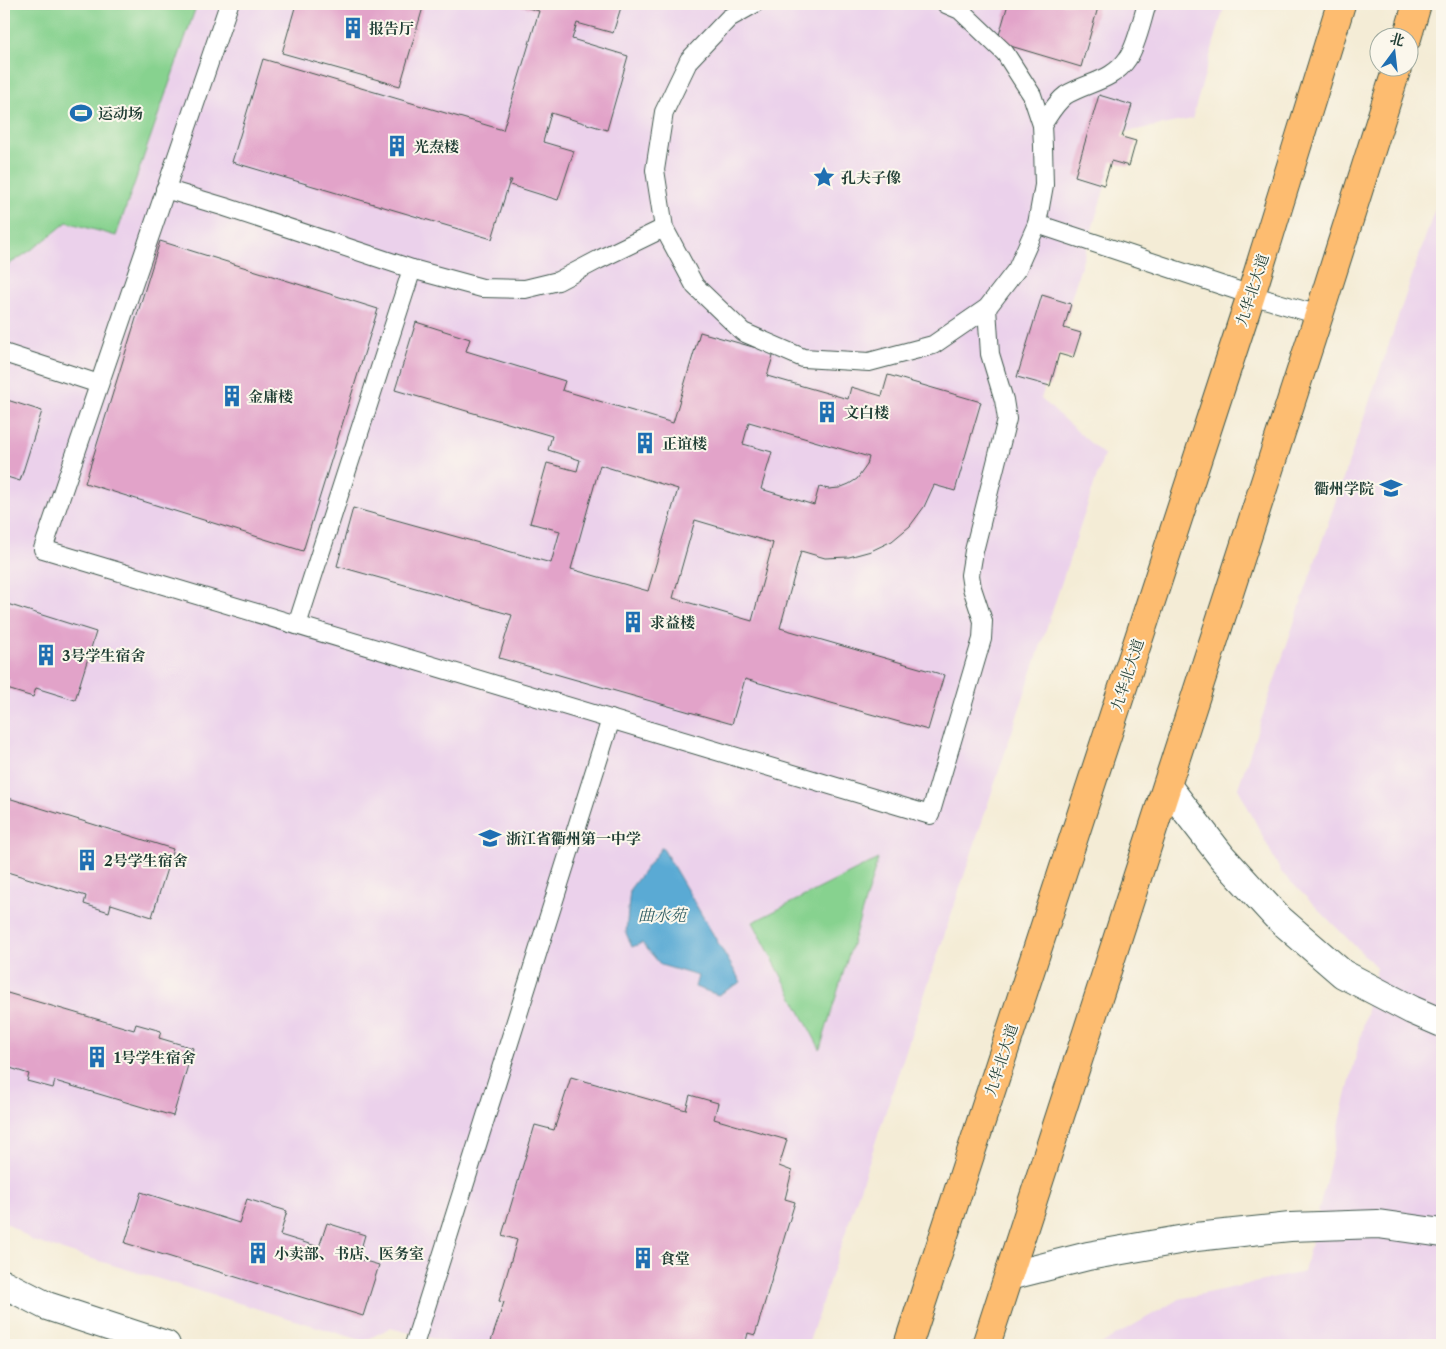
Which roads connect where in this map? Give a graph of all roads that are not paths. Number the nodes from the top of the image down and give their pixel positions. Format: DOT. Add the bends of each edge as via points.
graph roads {
  1 [pos="229,4"];
  2 [pos="754,4"];
  3 [pos="946,4"];
  4 [pos="1148,4"];
  5 [pos="1341,4"];
  6 [pos="1417,4"];
  7 [pos="726,11"];
  8 [pos="1410,28"];
  9 [pos="1394,78"];
  10 [pos="1042,125"];
  11 [pos="165,189"];
  12 [pos="1037,224"];
  13 [pos="664,228"];
  14 [pos="412,269"];
  15 [pos="1251,295"];
  16 [pos="987,308"];
  17 [pos="1319,315"];
  18 [pos="4,353"];
  19 [pos="99,384"];
  20 [pos="297,625"];
  21 [pos="611,719"];
  22 [pos="1168,787"];
  23 [pos="1442,1023"];
  24 [pos="1442,1233"];
  25 [pos="1009,1276"];
  26 [pos="4,1284"];
  27 [pos="166,1345"];
  28 [pos="414,1345"];
  29 [pos="908,1345"];
  30 [pos="986,1345"];
  1 -- 11 [label="lane"];
  2 -- 7 [label="lane"];
  3 -- 10 [label="lane" via="960,10 1005,53 1032,95"];
  4 -- 10 [label="lane" via="1134,46 1124,64 1108,77 1066,96 1056,104"];
  5 -- 15 [label="main road, 九华北大道"];
  6 -- 8 [label="main road"];
  7 -- 13 [label="lane" via="689,60 664,112 655,170"];
  9 -- 17 [label="main road"];
  10 -- 12 [label="lane" via="1044,185"];
  11 -- 14 [label="lane"];
  11 -- 19 [label="lane"];
  12 -- 15 [label="lane"];
  12 -- 16 [label="lane" via="1017,269"];
  13 -- 14 [label="lane" via="558,281 525,288 482,288"];
  13 -- 16 [label="lane" via="695,286 743,332 803,358 869,362 924,348"];
  14 -- 20 [label="lane"];
  15 -- 17 [label="lane"];
  15 -- 29 [label="main road, 九华北大道"];
  16 -- 21 [label="lane" via="990,354 1007,419 970,575 983,621 982,639 930,815"];
  17 -- 22 [label="main road"];
  18 -- 19 [label="lane"];
  19 -- 20 [label="lane" via="43,549"];
  20 -- 21 [label="lane"];
  21 -- 28 [label="lane"];
  22 -- 23 [label="street" via="1222,857 1270,909 1343,974"];
  22 -- 25 [label="main road"];
  24 -- 25 [label="street" via="1378,1224 1290,1227 1196,1237 1088,1256"];
  25 -- 30 [label="main road"];
  26 -- 27 [label="street" via="47,1306"];
}
